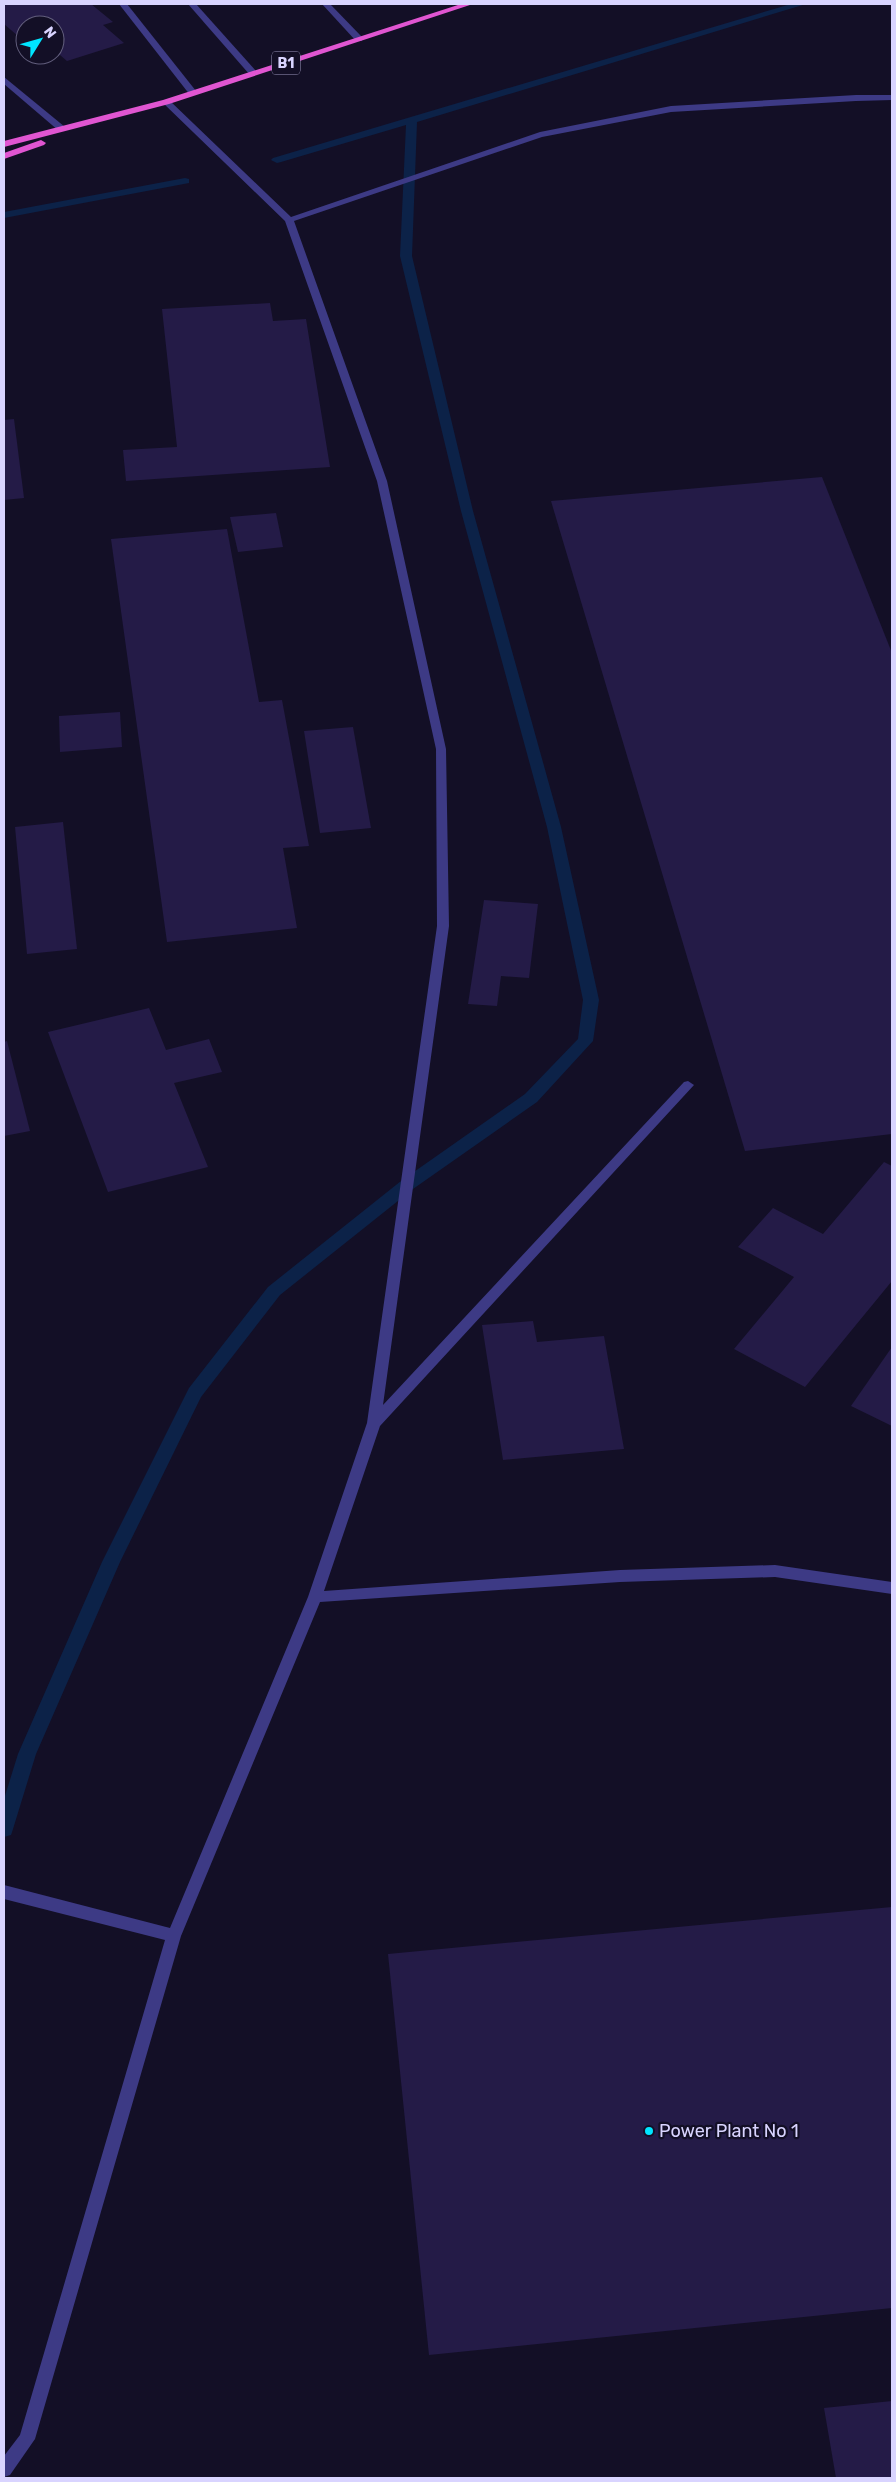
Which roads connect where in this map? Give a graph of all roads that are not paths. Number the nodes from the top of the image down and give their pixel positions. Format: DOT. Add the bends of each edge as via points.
graph roads {
  1 [pos="123,4"];
  2 [pos="192,4"];
  3 [pos="326,4"];
  4 [pos="469,4"];
  5 [pos="359,39"];
  6 [pos="253,73"];
  7 [pos="4,80"];
  8 [pos="193,93"];
  9 [pos="892,98"];
  10 [pos="166,102"];
  11 [pos="102,120"];
  12 [pos="62,129"];
  13 [pos="4,144"];
  14 [pos="4,156"];
  15 [pos="289,220"];
  16 [pos="688,1085"];
  17 [pos="374,1423"];
  18 [pos="892,1588"];
  19 [pos="315,1597"];
  20 [pos="4,1892"];
  21 [pos="174,1936"];
  22 [pos="4,2470"];
  1 -- 8 [label="street"];
  2 -- 6 [label="street"];
  3 -- 5 [label="street"];
  4 -- 5 [label="highway, B1"];
  5 -- 6 [label="highway, B1"];
  6 -- 8 [label="highway, B1"];
  7 -- 12 [label="street"];
  8 -- 10 [label="highway, B1"];
  9 -- 15 [label="street" via="671,109 550,133"];
  10 -- 11 [label="highway, B1"];
  10 -- 15 [label="street"];
  11 -- 12 [label="highway, B1"];
  11 -- 14 [label="highway, B1"];
  12 -- 13 [label="highway, B1"];
  15 -- 17 [label="street" via="382,481 442,749 443,926"];
  16 -- 17 [label="street"];
  17 -- 19 [label="street"];
  18 -- 19 [label="street" via="775,1571 620,1576"];
  19 -- 21 [label="street"];
  20 -- 21 [label="street"];
  21 -- 22 [label="street" via="27,2438"];
}
